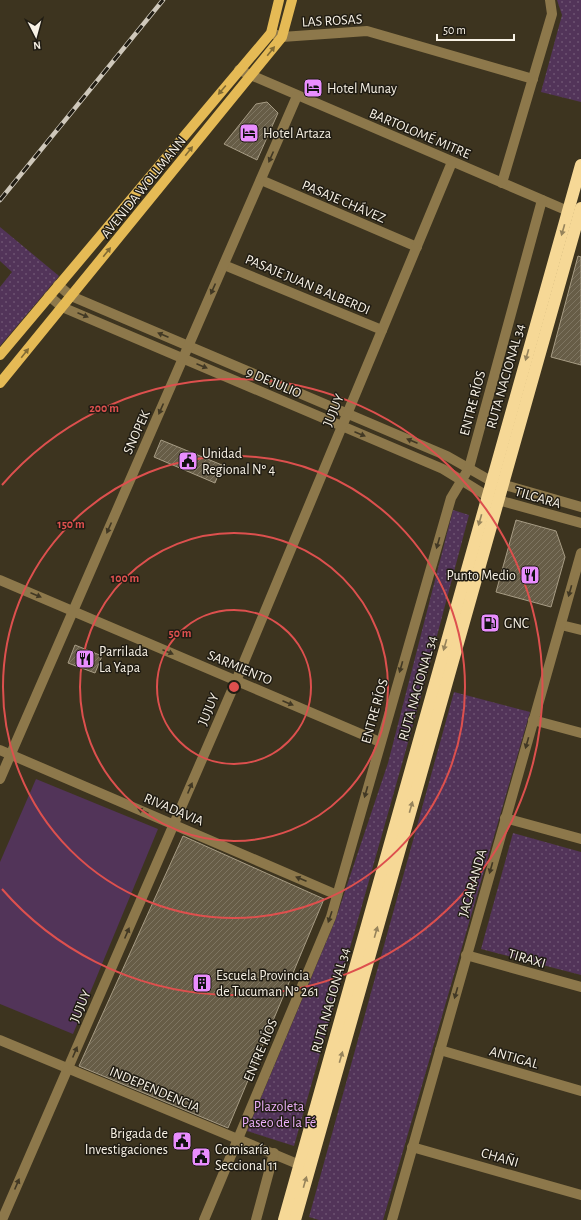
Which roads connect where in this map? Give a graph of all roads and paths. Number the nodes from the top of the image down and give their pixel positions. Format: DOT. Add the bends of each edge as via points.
graph roads {
  1 [pos="279,0"];
  2 [pos="292,0"];
  3 [pos="550,0"];
  4 [pos="271,33"];
  5 [pos="282,37"];
  6 [pos="239,70"];
  7 [pos="251,76"];
  8 [pos="533,79"];
  9 [pos="297,96"];
  10 [pos="452,162"];
  11 [pos="581,165"];
  12 [pos="261,180"];
  13 [pos="502,183"];
  14 [pos="542,200"];
  15 [pos="581,208"];
  16 [pos="568,211"];
  17 [pos="417,247"];
  18 [pos="224,264"];
  19 [pos="58,285"];
  20 [pos="49,296"];
  21 [pos="71,296"];
  22 [pos="62,307"];
  23 [pos="382,330"];
  24 [pos="188,346"];
  25 [pos="0,355"];
  26 [pos="183,358"];
  27 [pos="0,383"];
  28 [pos="347,413"];
  29 [pos="342,426"];
  30 [pos="469,468"];
  31 [pos="461,480"];
  32 [pos="497,483"];
  33 [pos="493,498"];
  34 [pos="581,507"];
  35 [pos="581,523"];
  36 [pos="581,553"];
  37 [pos="0,580"];
  38 [pos="73,611"];
  39 [pos="561,624"];
  40 [pos="581,630"];
  41 [pos="236,681"];
  42 [pos="533,720"];
  43 [pos="581,733"];
  44 [pos="380,742"];
  45 [pos="0,750"];
  46 [pos="11,755"];
  47 [pos="0,779"];
  48 [pos="505,818"];
  49 [pos="174,825"];
  50 [pos="581,839"];
  51 [pos="337,895"];
  52 [pos="466,955"];
  53 [pos="581,987"];
  54 [pos="0,1040"];
  55 [pos="440,1050"];
  56 [pos="68,1068"];
  57 [pos="581,1091"];
  58 [pos="238,1138"];
  59 [pos="412,1147"];
  60 [pos="274,1153"];
  61 [pos="300,1165"];
  62 [pos="581,1195"];
  63 [pos="2,1220"];
  64 [pos="204,1220"];
  65 [pos="256,1220"];
  66 [pos="288,1220"];
  67 [pos="392,1220"];
  1 -- 4 [label="main road, AVENIDA WOLLMANN"];
  2 -- 5 [label="main road, AVENIDA WOLLMANN"];
  3 -- 8 [label="street" via="552,14"];
  4 -- 5 [label="street, LAS ROSAS"];
  4 -- 6 [label="main road, AVENIDA WOLLMANN"];
  7 -- 5 [label="main road, AVENIDA WOLLMANN, one-way"];
  5 -- 8 [label="street, LAS ROSAS" via="367,31"];
  6 -- 7 [label="street, BARTOLOMÉ MITRE"];
  6 -- 19 [label="main road, AVENIDA WOLLMANN, one-way"];
  7 -- 9 [label="street, BARTOLOMÉ MITRE"];
  21 -- 7 [label="main road, AVENIDA WOLLMANN, one-way"];
  8 -- 13 [label="street"];
  9 -- 10 [label="street, BARTOLOMÉ MITRE"];
  9 -- 12 [label="street, SNOPEK, one-way"];
  10 -- 13 [label="street, BARTOLOMÉ MITRE"];
  10 -- 17 [label="street, JUJUY"];
  11 -- 16 [label="highway, RUTA NACIONAL 34"];
  12 -- 17 [label="street, PASAJE CHÁVEZ"];
  12 -- 18 [label="street, SNOPEK"];
  13 -- 14 [label="street, BARTOLOMÉ MITRE"];
  14 -- 16 [label="street, BARTOLOMÉ MITRE"];
  14 -- 30 [label="street, ENTRE RÍOS"];
  15 -- 32 [label="highway, RUTA NACIONAL 34"];
  16 -- 32 [label="highway, RUTA NACIONAL 34, one-way"];
  17 -- 23 [label="street, JUJUY"];
  18 -- 23 [label="street, PASAJE JUAN B ALBERDI"];
  18 -- 24 [label="street, SNOPEK, one-way"];
  19 -- 20 [label="main road, AVENIDA WOLLMANN"];
  19 -- 21 [label="street, 9 DE JULIO"];
  20 -- 22 [label="street, 9 DE JULIO"];
  20 -- 25 [label="main road, AVENIDA WOLLMANN"];
  21 -- 22 [label="main road, AVENIDA WOLLMANN"];
  24 -- 21 [label="street, 9 DE JULIO, one-way"];
  22 -- 26 [label="street, 9 DE JULIO, one-way"];
  27 -- 22 [label="main road, AVENIDA WOLLMANN, one-way"];
  23 -- 28 [label="street, JUJUY"];
  24 -- 26 [label="street, SNOPEK"];
  24 -- 28 [label="street, 9 DE JULIO"];
  26 -- 29 [label="street, 9 DE JULIO, one-way"];
  26 -- 38 [label="street, SNOPEK, one-way"];
  28 -- 29 [label="street, JUJUY"];
  30 -- 28 [label="street, 9 DE JULIO, one-way"];
  29 -- 31 [label="street, 9 DE JULIO, one-way" via="443,469"];
  29 -- 41 [label="street, JUJUY"];
  30 -- 31 [label="street, ENTRE RÍOS"];
  30 -- 32 [label="street, 9 DE JULIO"];
  31 -- 33 [label="street, 9 DE JULIO"];
  31 -- 44 [label="street, ENTRE RÍOS, one-way" via="451,498"];
  32 -- 33 [label="highway, RUTA NACIONAL 34"];
  32 -- 34 [label="street, TILCARA"];
  33 -- 35 [label="street, TILCARA"];
  33 -- 61 [label="highway, RUTA NACIONAL 34, one-way"];
  66 -- 33 [label="highway, RUTA NACIONAL 34, one-way"];
  36 -- 39 [label="street, JACARANDA, one-way"];
  37 -- 38 [label="street, SARMIENTO, one-way"];
  38 -- 41 [label="street, SARMIENTO, one-way"];
  38 -- 46 [label="street, SNOPEK"];
  39 -- 40 [label="street"];
  39 -- 42 [label="street, JACARANDA"];
  41 -- 44 [label="street, SARMIENTO, one-way"];
  49 -- 41 [label="street, JUJUY, one-way"];
  42 -- 43 [label="street"];
  42 -- 48 [label="street, JACARANDA, one-way"];
  44 -- 51 [label="street, ENTRE RÍOS, one-way"];
  45 -- 46 [label="street, RIVADAVIA"];
  46 -- 47 [label="street, SNOPEK"];
  49 -- 46 [label="street, RIVADAVIA, one-way"];
  48 -- 50 [label="street"];
  48 -- 52 [label="street, JACARANDA, one-way"];
  51 -- 49 [label="street, RIVADAVIA, one-way"];
  56 -- 49 [label="street, JUJUY, one-way"];
  51 -- 58 [label="street, ENTRE RÍOS, one-way" via="331,917"];
  52 -- 53 [label="street, TIRAXI"];
  52 -- 55 [label="street, JACARANDA, one-way"];
  54 -- 56 [label="street, INDEPENDENCIA"];
  55 -- 57 [label="street, ANTIGAL"];
  55 -- 59 [label="street, JACARANDA"];
  56 -- 58 [label="street, INDEPENDENCIA"];
  63 -- 56 [label="street, JUJUY, one-way"];
  58 -- 60 [label="street, INDEPENDENCIA"];
  58 -- 64 [label="street, ENTRE RÍOS"];
  59 -- 62 [label="street, CHAÑI"];
  59 -- 67 [label="street, JACARANDA"];
  60 -- 61 [label="street, INDEPENDENCIA"];
  60 -- 65 [label="street"];
  61 -- 66 [label="highway, RUTA NACIONAL 34"];
}
